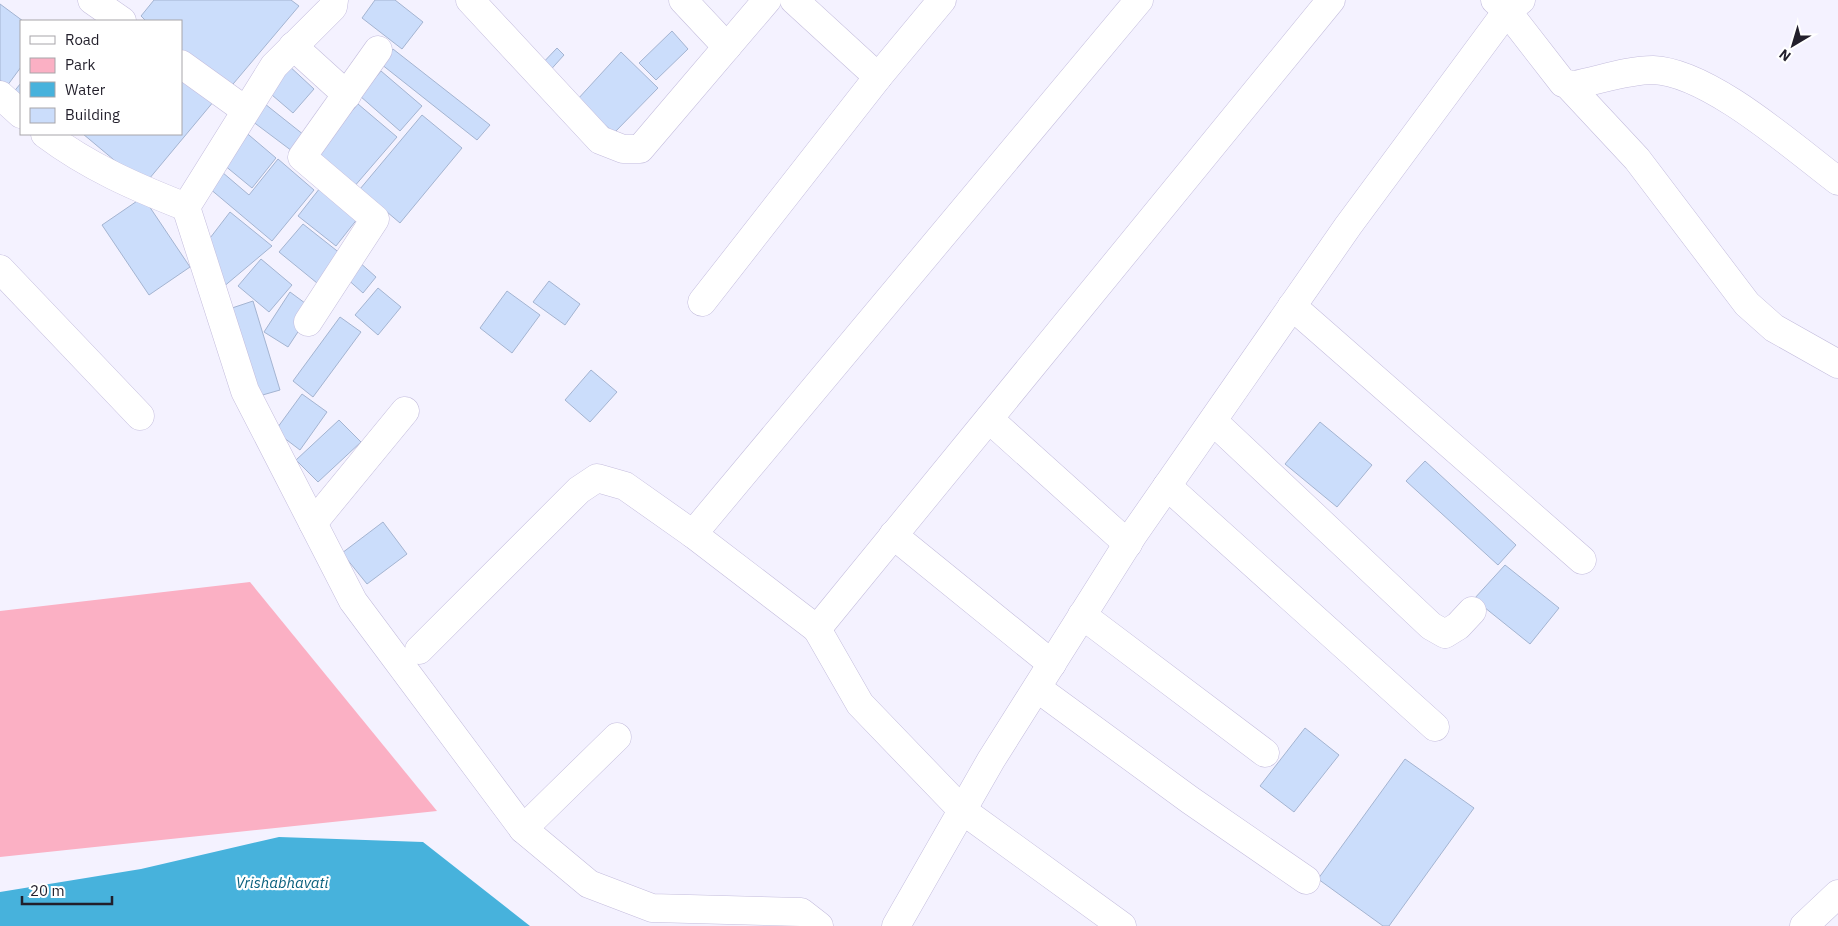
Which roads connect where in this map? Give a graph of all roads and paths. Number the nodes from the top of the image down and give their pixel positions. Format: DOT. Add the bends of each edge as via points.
graph roads {
  1 [pos="92,0"];
  2 [pos="334,0"];
  3 [pos="470,0"];
  4 [pos="683,0"];
  5 [pos="767,0"];
  6 [pos="794,0"];
  7 [pos="942,0"];
  8 [pos="1139,0"];
  9 [pos="1331,0"];
  10 [pos="1508,4"];
  11 [pos="121,20"];
  12 [pos="293,46"];
  13 [pos="727,47"];
  14 [pos="378,50"];
  15 [pos="182,65"];
  16 [pos="878,77"];
  17 [pos="1568,85"];
  18 [pos="347,94"];
  19 [pos="0,95"];
  20 [pos="245,110"];
  21 [pos="20,113"];
  22 [pos="46,135"];
  23 [pos="1838,181"];
  24 [pos="186,207"];
  25 [pos="0,269"];
  26 [pos="702,302"];
  27 [pos="1292,306"];
  28 [pos="308,322"];
  29 [pos="1838,364"];
  30 [pos="405,411"];
  31 [pos="140,416"];
  32 [pos="989,419"];
  33 [pos="1212,421"];
  34 [pos="1167,486"];
  35 [pos="313,523"];
  36 [pos="693,534"];
  37 [pos="893,535"];
  38 [pos="1128,544"];
  39 [pos="1582,560"];
  40 [pos="1472,610"];
  41 [pos="1082,615"];
  42 [pos="817,629"];
  43 [pos="419,650"];
  44 [pos="1052,664"];
  45 [pos="1037,688"];
  46 [pos="1435,727"];
  47 [pos="617,736"];
  48 [pos="1265,753"];
  49 [pos="962,810"];
  50 [pos="523,829"];
  51 [pos="1306,880"];
  52 [pos="1838,894"];
  53 [pos="905,922"];
  54 [pos="819,926"];
  55 [pos="1122,926"];
  56 [pos="1804,926"];
  1 -- 11 [label="street"];
  2 -- 12 [label="street" via="333,7"];
  3 -- 13 [label="street" via="600,140 623,149 640,149"];
  4 -- 13 [label="street"];
  5 -- 13 [label="street"];
  6 -- 16 [label="street"];
  7 -- 16 [label="street"];
  8 -- 36 [label="street"];
  9 -- 32 [label="street"];
  10 -- 17 [label="street" via="1558,78"];
  10 -- 27 [label="street"];
  12 -- 18 [label="street"];
  12 -- 20 [label="street" via="274,66"];
  14 -- 18 [label="street"];
  15 -- 20 [label="street"];
  16 -- 26 [label="street"];
  17 -- 23 [label="street" via="1644,70 1685,76 1728,98"];
  17 -- 29 [label="street" via="1637,159 1747,304 1774,328"];
  18 -- 28 [label="street" via="302,157 375,219"];
  19 -- 21 [label="street"];
  20 -- 24 [label="street"];
  22 -- 24 [label="street" via="94,167"];
  24 -- 35 [label="street" via="245,391"];
  25 -- 31 [label="street"];
  27 -- 33 [label="street"];
  27 -- 39 [label="street"];
  30 -- 35 [label="street"];
  32 -- 37 [label="street"];
  32 -- 38 [label="street"];
  33 -- 34 [label="street"];
  33 -- 40 [label="street" via="1431,626 1446,634"];
  34 -- 38 [label="street"];
  34 -- 46 [label="street"];
  35 -- 50 [label="street" via="353,601"];
  36 -- 42 [label="street"];
  36 -- 43 [label="street" via="625,486 597,478 579,490"];
  37 -- 42 [label="street"];
  37 -- 44 [label="street"];
  38 -- 41 [label="street"];
  41 -- 44 [label="street"];
  41 -- 48 [label="street"];
  42 -- 49 [label="street" via="860,704"];
  44 -- 45 [label="street"];
  45 -- 49 [label="street"];
  45 -- 51 [label="street"];
  47 -- 50 [label="street"];
  49 -- 53 [label="street"];
  49 -- 55 [label="street"];
  50 -- 54 [label="street" via="589,884 652,908 802,912"];
  52 -- 56 [label="street"];
}
